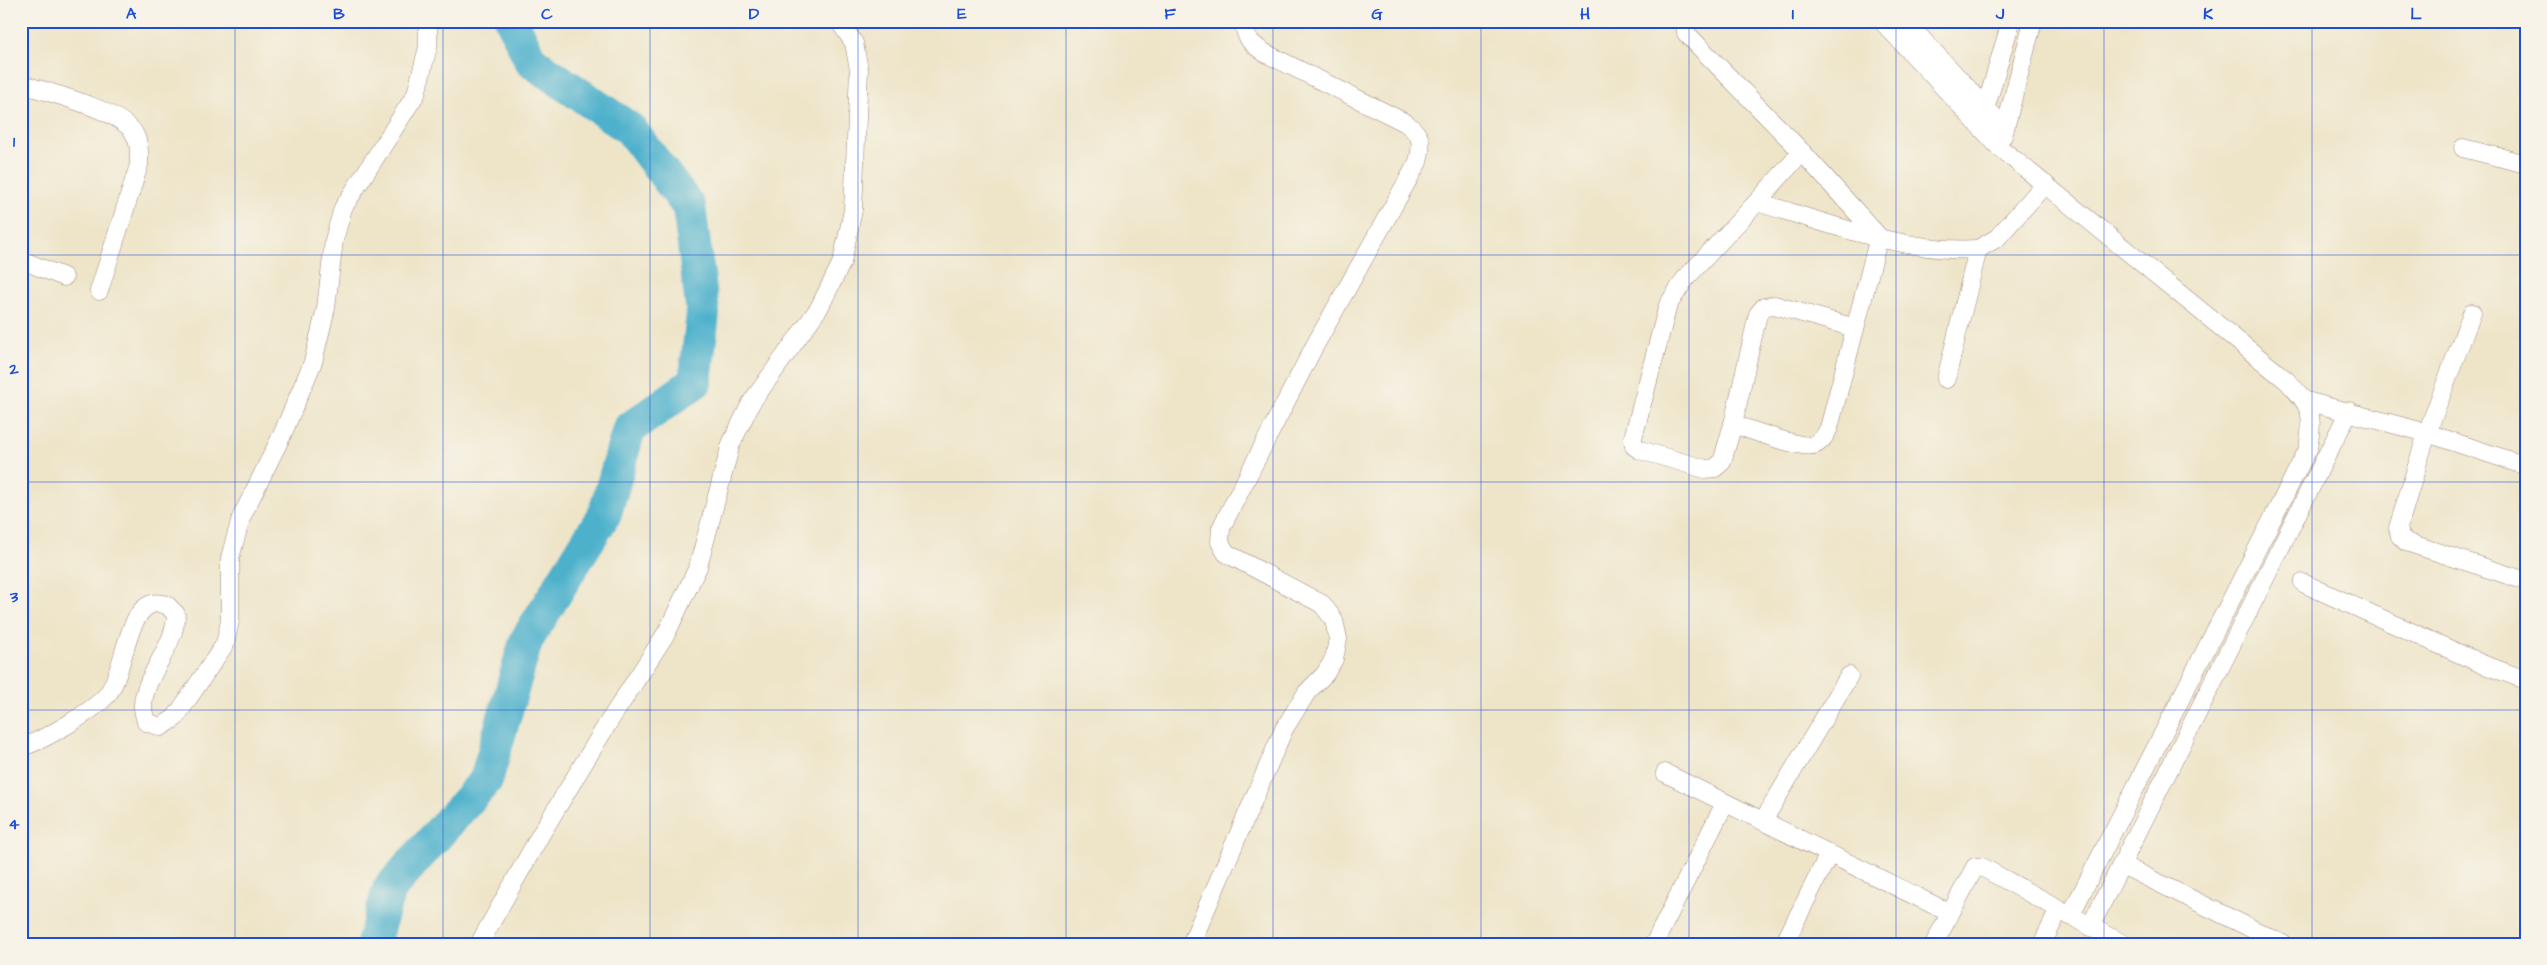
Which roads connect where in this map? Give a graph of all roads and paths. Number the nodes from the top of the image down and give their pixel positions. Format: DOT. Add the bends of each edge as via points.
graph roads {
  1 [pos="428,21"];
  2 [pos="839,21"];
  3 [pos="1245,21"];
  4 [pos="1685,21"];
  5 [pos="1882,21"];
  6 [pos="1905,21"];
  7 [pos="2011,21"];
  8 [pos="2033,21"];
  9 [pos="21,84"];
  10 [pos="1986,107"];
  11 [pos="1980,126"];
  12 [pos="2005,128"];
  13 [pos="2000,148"];
  14 [pos="2463,148"];
  15 [pos="1802,152"];
  16 [pos="2526,164"];
  17 [pos="2045,184"];
  18 [pos="1757,202"];
  19 [pos="1878,237"];
  20 [pos="1978,249"];
  21 [pos="21,260"];
  22 [pos="64,277"];
  23 [pos="99,291"];
  24 [pos="2472,313"];
  25 [pos="1854,328"];
  26 [pos="1946,378"];
  27 [pos="2306,401"];
  28 [pos="2349,412"];
  29 [pos="1733,424"];
  30 [pos="2427,433"];
  31 [pos="2526,466"];
  32 [pos="2526,581"];
  33 [pos="2303,583"];
  34 [pos="1849,676"];
  35 [pos="2526,680"];
  36 [pos="21,747"];
  37 [pos="1665,773"];
  38 [pos="1725,803"];
  39 [pos="1763,821"];
  40 [pos="1829,854"];
  41 [pos="2122,865"];
  42 [pos="1950,913"];
  43 [pos="2065,913"];
  44 [pos="2090,927"];
  45 [pos="479,944"];
  46 [pos="1191,944"];
  47 [pos="1654,944"];
  48 [pos="1784,944"];
  49 [pos="1934,944"];
  50 [pos="2042,944"];
  51 [pos="2123,944"];
  52 [pos="2283,944"];
  1 -- 36 [label="street" via="428,47 416,94 343,208 334,240 326,308 314,362 241,518 230,558 230,621 225,644 175,718 161,727 146,722 143,706 146,692 176,628 176,614 167,605 153,603 144,608 135,621 108,694 63,727"];
  2 -- 45 [label="street" via="854,43 859,70 853,210 842,262 819,308 750,402 731,444 698,567 667,632 540,834"];
  3 -- 46 [label="street" via="1244,28 1250,42 1265,53 1406,123 1418,132 1422,147 1418,162 1314,347 1221,528 1220,542 1226,553 1322,604 1334,620 1338,640 1334,659 1325,674 1308,692 1284,729"];
  4 -- 15 [label="street" via="1686,32"];
  5 -- 11 [label="street"];
  6 -- 10 [label="street"];
  7 -- 10 [label="street"];
  8 -- 12 [label="street"];
  9 -- 23 [label="street" via="107,112 121,119 135,134 140,150 138,165"];
  10 -- 11 [label="street"];
  10 -- 12 [label="street"];
  11 -- 13 [label="street"];
  12 -- 13 [label="street"];
  13 -- 17 [label="street"];
  14 -- 16 [label="street"];
  15 -- 18 [label="street"];
  15 -- 19 [label="street"];
  17 -- 20 [label="street" via="1997,238"];
  17 -- 27 [label="street" via="2286,380"];
  18 -- 19 [label="street"];
  18 -- 29 [label="street" via="1685,279 1668,305 1633,438 1634,446 1705,469 1714,468 1722,462"];
  19 -- 20 [label="street" via="1953,251"];
  19 -- 25 [label="street"];
  20 -- 26 [label="street"];
  21 -- 22 [label="street"];
  24 -- 30 [label="street"];
  25 -- 29 [label="street" via="1829,428 1822,440 1812,445 1800,444"];
  25 -- 29 [label="street" via="1774,305 1764,307 1758,314"];
  27 -- 28 [label="street"];
  27 -- 43 [label="street" via="2312,424 2308,449"];
  28 -- 30 [label="street"];
  28 -- 41 [label="street"];
  30 -- 31 [label="street"];
  30 -- 32 [label="street" via="2400,519 2400,536 2406,542"];
  33 -- 35 [label="street" via="2482,664"];
  34 -- 39 [label="street"];
  37 -- 38 [label="street"];
  38 -- 39 [label="street"];
  38 -- 47 [label="street"];
  39 -- 40 [label="street"];
  40 -- 42 [label="street"];
  40 -- 48 [label="street"];
  41 -- 44 [label="street"];
  41 -- 52 [label="street"];
  42 -- 43 [label="street" via="1975,868 1982,868"];
  42 -- 49 [label="street"];
  43 -- 44 [label="street"];
  43 -- 50 [label="street"];
  44 -- 51 [label="street"];
}
